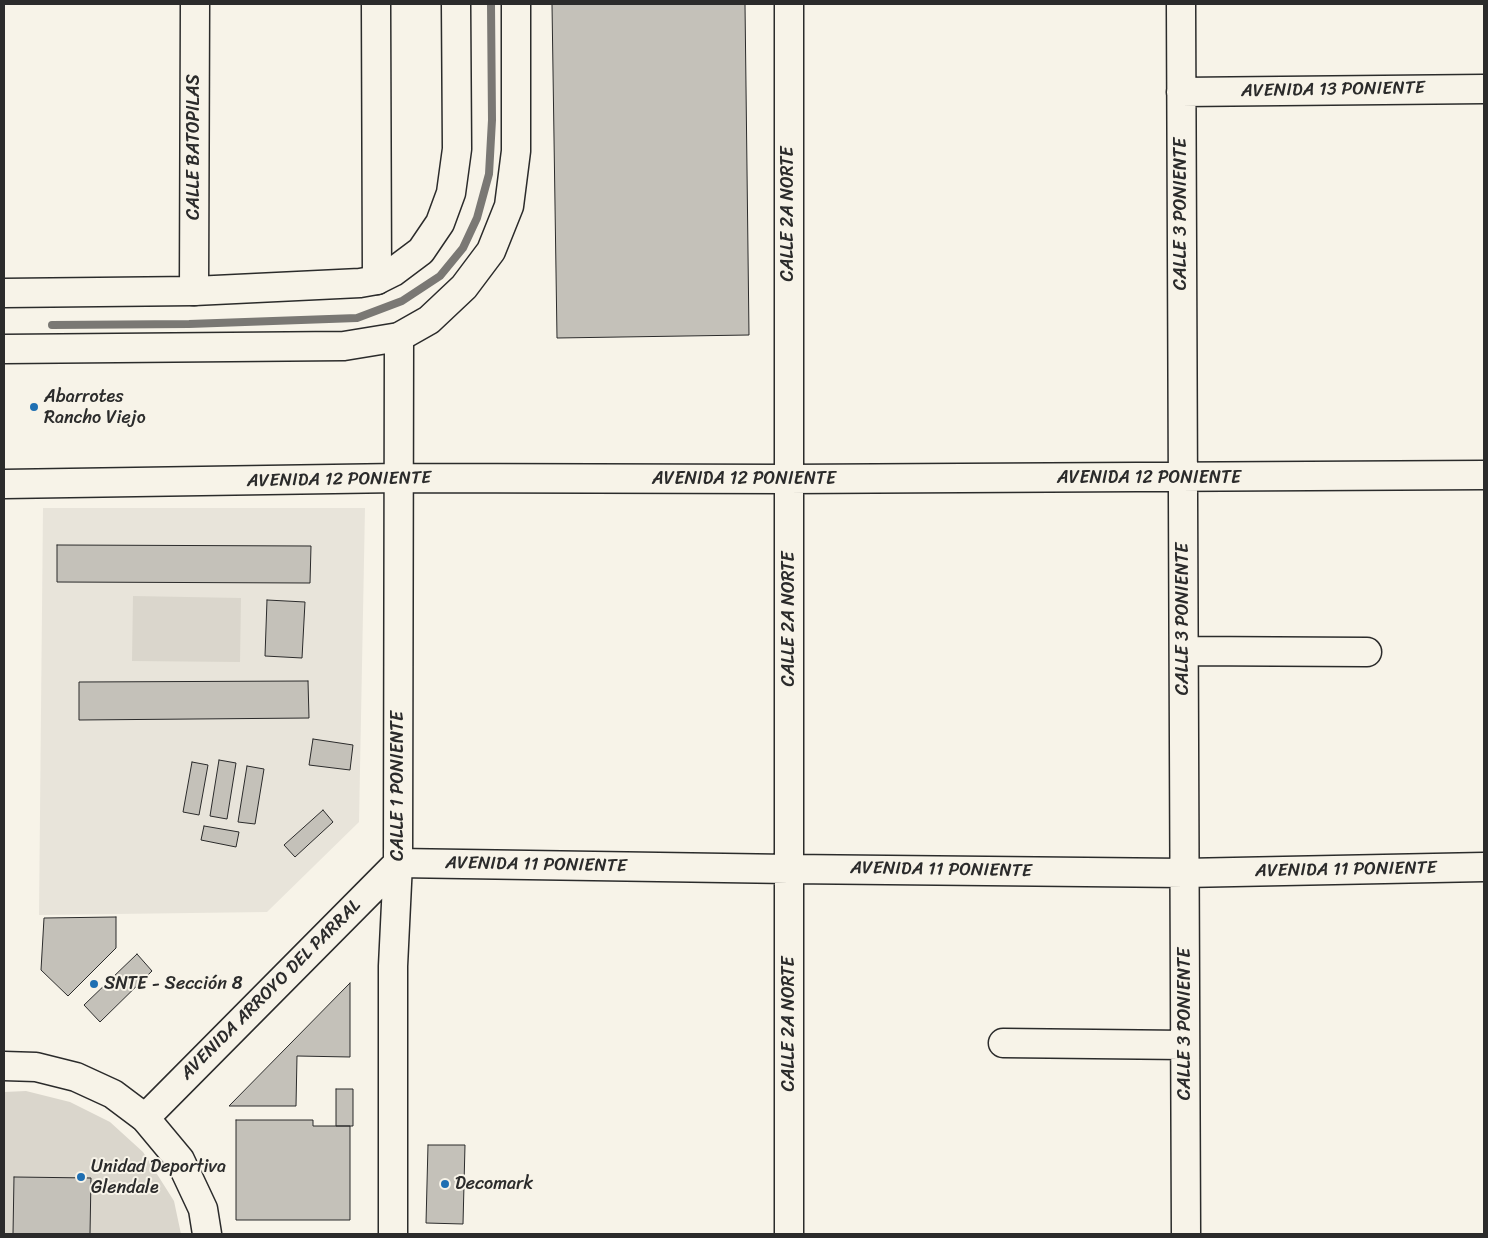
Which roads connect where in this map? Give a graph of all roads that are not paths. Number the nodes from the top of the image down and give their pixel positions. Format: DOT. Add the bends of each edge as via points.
graph roads {
  1 [pos="194,4"];
  2 [pos="376,4"];
  3 [pos="456,4"];
  4 [pos="516,4"];
  5 [pos="788,4"];
  6 [pos="1180,4"];
  7 [pos="1484,89"];
  8 [pos="1181,92"];
  9 [pos="377,280"];
  10 [pos="194,291"];
  11 [pos="4,293"];
  12 [pos="399,337"];
  13 [pos="4,349"];
  14 [pos="1484,475"];
  15 [pos="399,478"];
  16 [pos="1183,478"];
  17 [pos="788,479"];
  18 [pos="4,484"];
  19 [pos="1184,651"];
  20 [pos="1367,652"];
  21 [pos="398,863"];
  22 [pos="1484,867"];
  23 [pos="789,869"];
  24 [pos="1184,873"];
  25 [pos="1002,1043"];
  26 [pos="1185,1045"];
  27 [pos="4,1066"];
  28 [pos="145,1118"];
  29 [pos="207,1234"];
  30 [pos="393,1234"];
  31 [pos="789,1234"];
  32 [pos="1186,1234"];
  1 -- 10 [label="street, CALLE BATOPILAS"];
  2 -- 9 [label="street"];
  3 -- 9 [label="street" via="457,149 452,193 440,223 421,251"];
  4 -- 12 [label="street" via="516,151 509,206 491,251 464,287 429,320"];
  5 -- 17 [label="street, CALLE 2A NORTE"];
  6 -- 8 [label="street, CALLE 3 PONIENTE"];
  7 -- 8 [label="street, AVENIDA 13 PONIENTE"];
  8 -- 16 [label="street, CALLE 3 PONIENTE"];
  9 -- 10 [label="street"];
  10 -- 11 [label="street"];
  12 -- 13 [label="street" via="344,346"];
  12 -- 15 [label="street, CALLE 1 PONIENTE"];
  14 -- 16 [label="street, AVENIDA 12 PONIENTE"];
  15 -- 17 [label="street, AVENIDA 12 PONIENTE"];
  15 -- 18 [label="street, AVENIDA 12 PONIENTE"];
  15 -- 21 [label="street, CALLE 1 PONIENTE"];
  16 -- 17 [label="street, AVENIDA 12 PONIENTE"];
  16 -- 19 [label="street, CALLE 3 PONIENTE"];
  17 -- 23 [label="street, CALLE 2A NORTE"];
  19 -- 20 [label="street"];
  19 -- 24 [label="street, CALLE 3 PONIENTE"];
  21 -- 23 [label="street, AVENIDA 11 PONIENTE"];
  21 -- 28 [label="street, AVENIDA ARROYO DEL PARRAL"];
  21 -- 30 [label="street, CALLE 1 PONIENTE" via="393,966"];
  22 -- 24 [label="street, AVENIDA 11 PONIENTE"];
  23 -- 24 [label="street, AVENIDA 11 PONIENTE"];
  23 -- 31 [label="street, CALLE 2A NORTE"];
  24 -- 26 [label="street, CALLE 3 PONIENTE"];
  25 -- 26 [label="street"];
  26 -- 32 [label="street, CALLE 3 PONIENTE"];
  27 -- 28 [label="street" via="36,1067 76,1077 113,1094"];
  28 -- 29 [label="street" via="180,1160 203,1210"];
}
